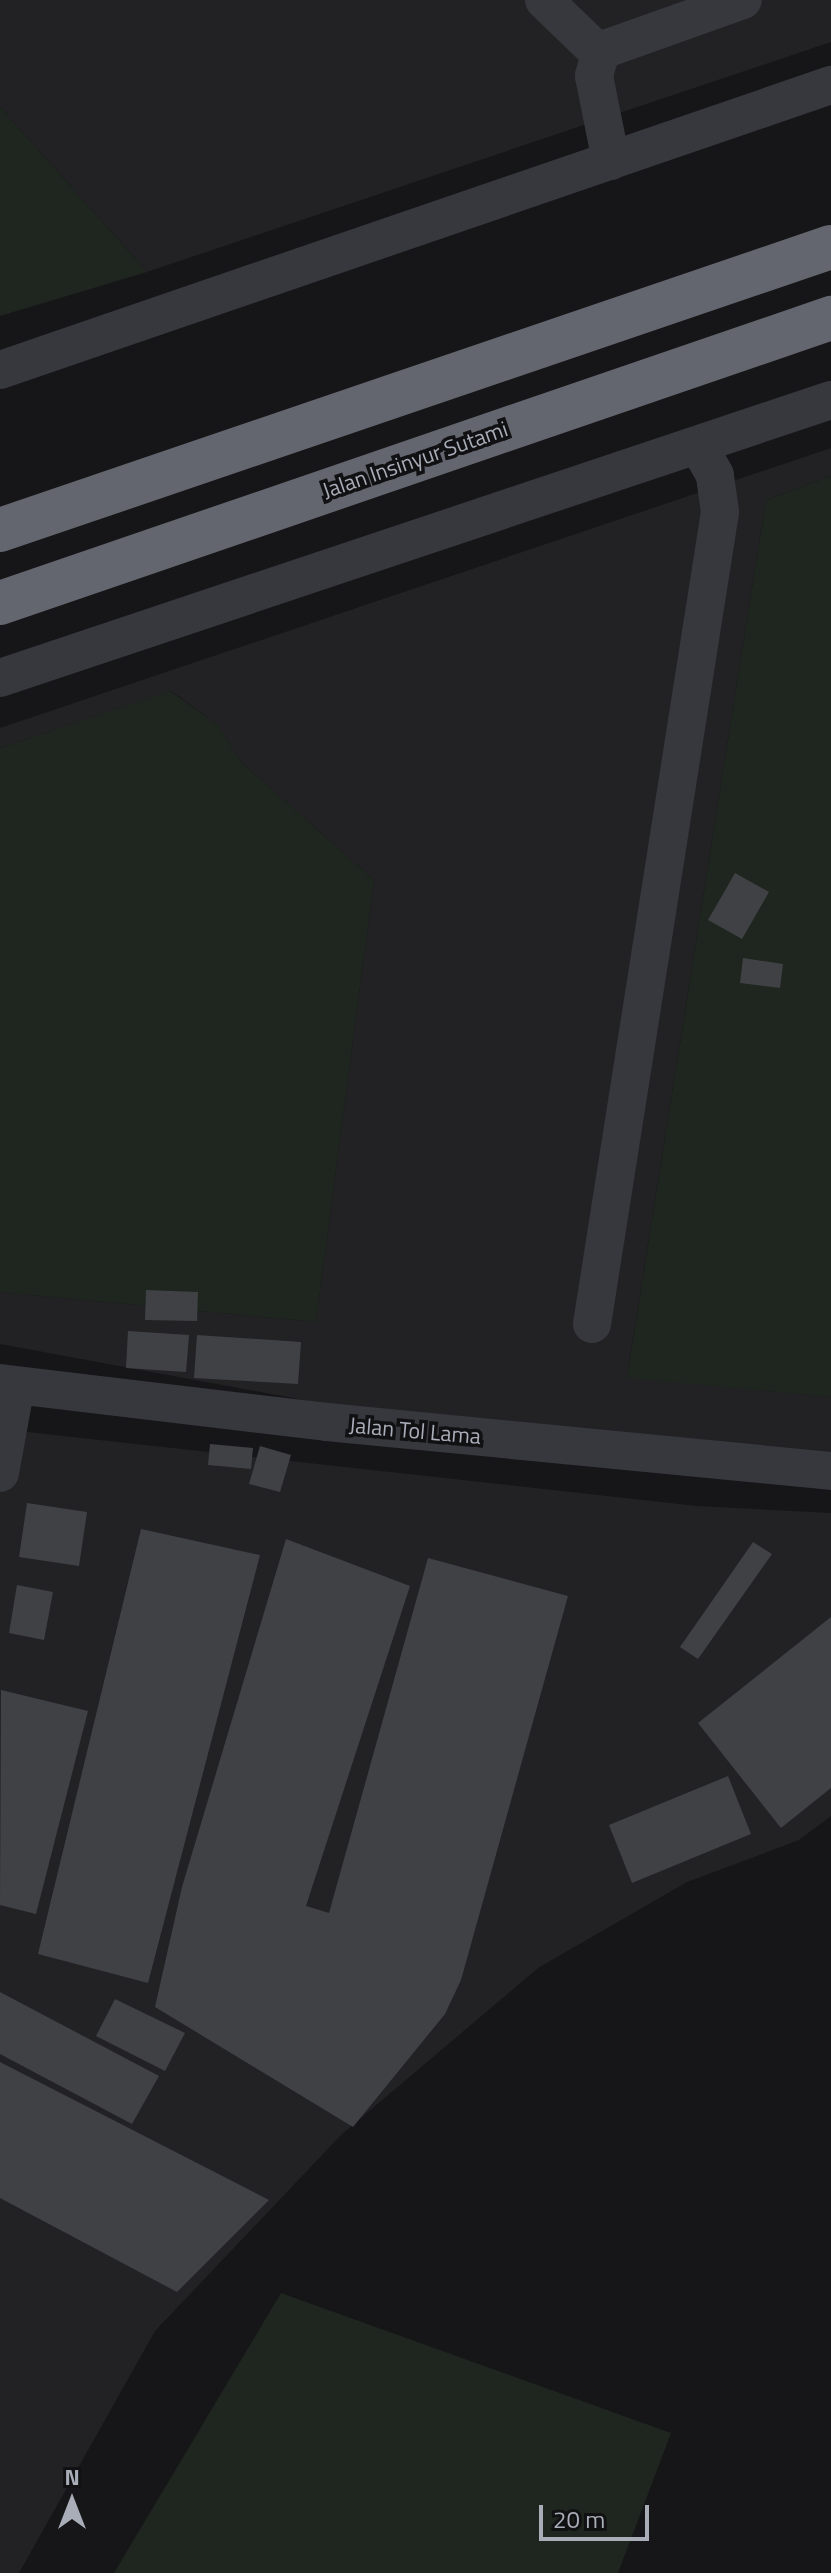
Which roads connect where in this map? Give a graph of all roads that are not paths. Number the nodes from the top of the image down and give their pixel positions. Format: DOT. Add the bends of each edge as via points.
graph roads {
  1 [pos="544,0"];
  2 [pos="743,0"];
  3 [pos="600,54"];
  4 [pos="831,85"];
  5 [pos="611,161"];
  6 [pos="831,247"];
  7 [pos="831,318"];
  8 [pos="0,370"];
  9 [pos="831,400"];
  10 [pos="698,445"];
  11 [pos="0,530"];
  12 [pos="0,603"];
  13 [pos="0,678"];
  14 [pos="592,1324"];
  15 [pos="8,1384"];
  16 [pos="831,1471"];
  17 [pos="0,1473"];
  1 -- 3 [label="street"];
  2 -- 3 [label="street"];
  3 -- 5 [label="street" via="594,76"];
  4 -- 5 [label="street"];
  5 -- 8 [label="street"];
  6 -- 11 [label="highway"];
  7 -- 12 [label="highway, Jalan Insinyur Sutami"];
  9 -- 10 [label="street"];
  10 -- 13 [label="street"];
  10 -- 14 [label="street" via="715,475 720,512"];
  15 -- 16 [label="street, Jalan Tol Lama" via="327,1422"];
  15 -- 17 [label="street"];
}
